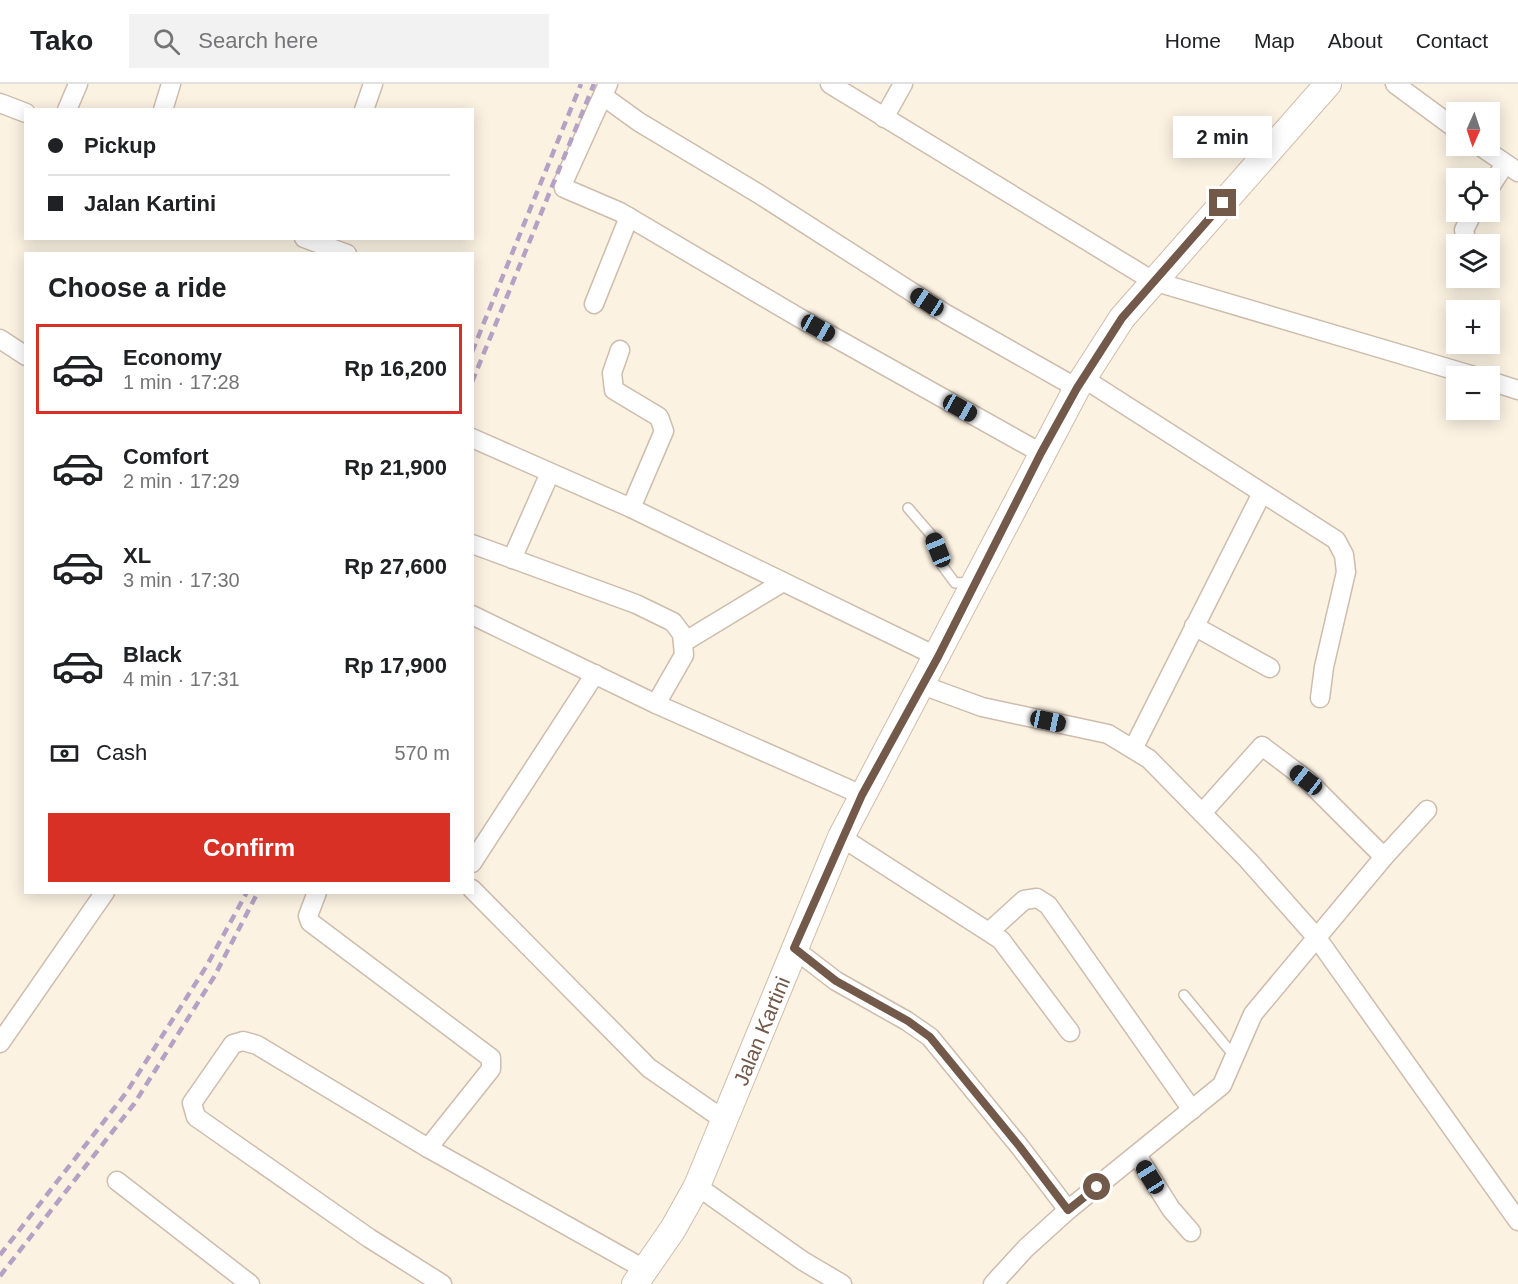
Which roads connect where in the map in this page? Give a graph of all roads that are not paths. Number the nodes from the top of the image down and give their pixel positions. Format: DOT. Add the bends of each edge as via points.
graph roads {
  1 [pos="78,84"];
  2 [pos="171,84"];
  3 [pos="373,84"];
  4 [pos="830,84"];
  5 [pos="903,84"];
  6 [pos="1328,84"];
  7 [pos="1395,84"];
  8 [pos="605,90"];
  9 [pos="0,102"];
  10 [pos="68,108"];
  11 [pos="164,108"];
  12 [pos="365,108"];
  13 [pos="24,112"];
  14 [pos="884,118"];
  15 [pos="1446,122"];
  16 [pos="1495,156"];
  17 [pos="1512,168"];
  18 [pos="1500,178"];
  19 [pos="629,217"];
  20 [pos="313,244"];
  21 [pos="340,252"];
  22 [pos="1153,281"];
  23 [pos="594,304"];
  24 [pos="0,339"];
  25 [pos="620,350"];
  26 [pos="24,355"];
  27 [pos="1446,368"];
  28 [pos="1080,383"];
  29 [pos="1500,384"];
  30 [pos="1518,390"];
  31 [pos="474,439"];
  32 [pos="1041,453"];
  33 [pos="550,473"];
  34 [pos="1262,493"];
  35 [pos="632,508"];
  36 [pos="908,508"];
  37 [pos="474,545"];
  38 [pos="513,560"];
  39 [pos="783,582"];
  40 [pos="975,582"];
  41 [pos="474,616"];
  42 [pos="1194,626"];
  43 [pos="684,642"];
  44 [pos="938,657"];
  45 [pos="1270,668"];
  46 [pos="595,674"];
  47 [pos="922,685"];
  48 [pos="1320,698"];
  49 [pos="656,704"];
  50 [pos="1133,748"];
  51 [pos="862,795"];
  52 [pos="1427,810"];
  53 [pos="1202,813"];
  54 [pos="841,837"];
  55 [pos="1384,857"];
  56 [pos="474,860"];
  57 [pos="474,891"];
  58 [pos="104,894"];
  59 [pos="316,894"];
  60 [pos="990,932"];
  61 [pos="1317,938"];
  62 [pos="794,948"];
  63 [pos="1184,995"];
  64 [pos="1070,1032"];
  65 [pos="0,1043"];
  66 [pos="1235,1057"];
  67 [pos="1192,1110"];
  68 [pos="724,1120"];
  69 [pos="428,1148"];
  70 [pos="1137,1155"];
  71 [pos="117,1181"];
  72 [pos="697,1186"];
  73 [pos="1068,1210"];
  74 [pos="1518,1221"];
  75 [pos="1191,1232"];
  76 [pos="640,1277"];
  77 [pos="998,1282"];
  78 [pos="250,1284"];
  79 [pos="442,1284"];
  80 [pos="842,1284"];
  1 -- 10 [label="street"];
  2 -- 11 [label="street"];
  3 -- 12 [label="street"];
  4 -- 14 [label="street"];
  5 -- 14 [label="street"];
  6 -- 22 [label="street, Jalan Kartini"];
  7 -- 15 [label="street"];
  8 -- 19 [label="street" via="563,183 571,192"];
  8 -- 28 [label="street" via="627,114 946,314"];
  9 -- 13 [label="street"];
  14 -- 22 [label="street"];
  16 -- 17 [label="street"];
  17 -- 18 [label="street"];
  19 -- 23 [label="street"];
  19 -- 32 [label="street"];
  20 -- 21 [label="street"];
  22 -- 27 [label="street"];
  22 -- 28 [label="street, Jalan Kartini" via="1122,318"];
  24 -- 26 [label="street"];
  25 -- 35 [label="street" via="612,373 614,390 658,417 664,431"];
  28 -- 32 [label="street, Jalan Kartini"];
  28 -- 34 [label="street"];
  29 -- 30 [label="street"];
  31 -- 33 [label="street"];
  32 -- 40 [label="street, Jalan Kartini"];
  33 -- 35 [label="street"];
  33 -- 38 [label="street"];
  34 -- 42 [label="street"];
  34 -- 48 [label="street" via="1330,536 1344,555 1346,572"];
  35 -- 39 [label="street"];
  36 -- 40 [label="lane" via="933,537 947,575 955,583"];
  37 -- 38 [label="street"];
  38 -- 43 [label="street" via="653,611 679,628"];
  39 -- 43 [label="street"];
  39 -- 44 [label="street"];
  40 -- 44 [label="street, Jalan Kartini"];
  41 -- 46 [label="street"];
  42 -- 45 [label="street"];
  42 -- 50 [label="street"];
  43 -- 49 [label="street" via="684,655"];
  44 -- 47 [label="street, Jalan Kartini"];
  46 -- 49 [label="street"];
  46 -- 56 [label="street"];
  47 -- 50 [label="street" via="982,707 1108,734"];
  47 -- 51 [label="street, Jalan Kartini"];
  49 -- 51 [label="street"];
  50 -- 53 [label="street"];
  51 -- 54 [label="street, Jalan Kartini"];
  52 -- 55 [label="street"];
  53 -- 55 [label="street" via="1262,746 1306,780"];
  53 -- 61 [label="street"];
  54 -- 60 [label="street"];
  54 -- 62 [label="street, Jalan Kartini"];
  55 -- 61 [label="street"];
  57 -- 68 [label="street" via="649,1068"];
  58 -- 65 [label="street"];
  59 -- 69 [label="street" via="308,916 310,922 491,1058 491,1069"];
  60 -- 64 [label="street" via="1010,951"];
  60 -- 67 [label="street" via="1024,900 1037,898 1048,905"];
  61 -- 66 [label="street" via="1253,1014"];
  61 -- 74 [label="street"];
  62 -- 68 [label="street, Jalan Kartini"];
  62 -- 73 [label="street" via="836,981 930,1037"];
  63 -- 66 [label="lane"];
  66 -- 67 [label="street" via="1221,1085"];
  67 -- 70 [label="street"];
  68 -- 72 [label="street, Jalan Kartini"];
  69 -- 76 [label="street"];
  69 -- 79 [label="street" via="251,1042 239,1042 229,1048 192,1106 196,1116 369,1238"];
  70 -- 73 [label="street"];
  70 -- 75 [label="street" via="1171,1209"];
  71 -- 78 [label="street"];
  72 -- 76 [label="street, Jalan Kartini"];
  72 -- 80 [label="street"];
  73 -- 77 [label="street"];
}
